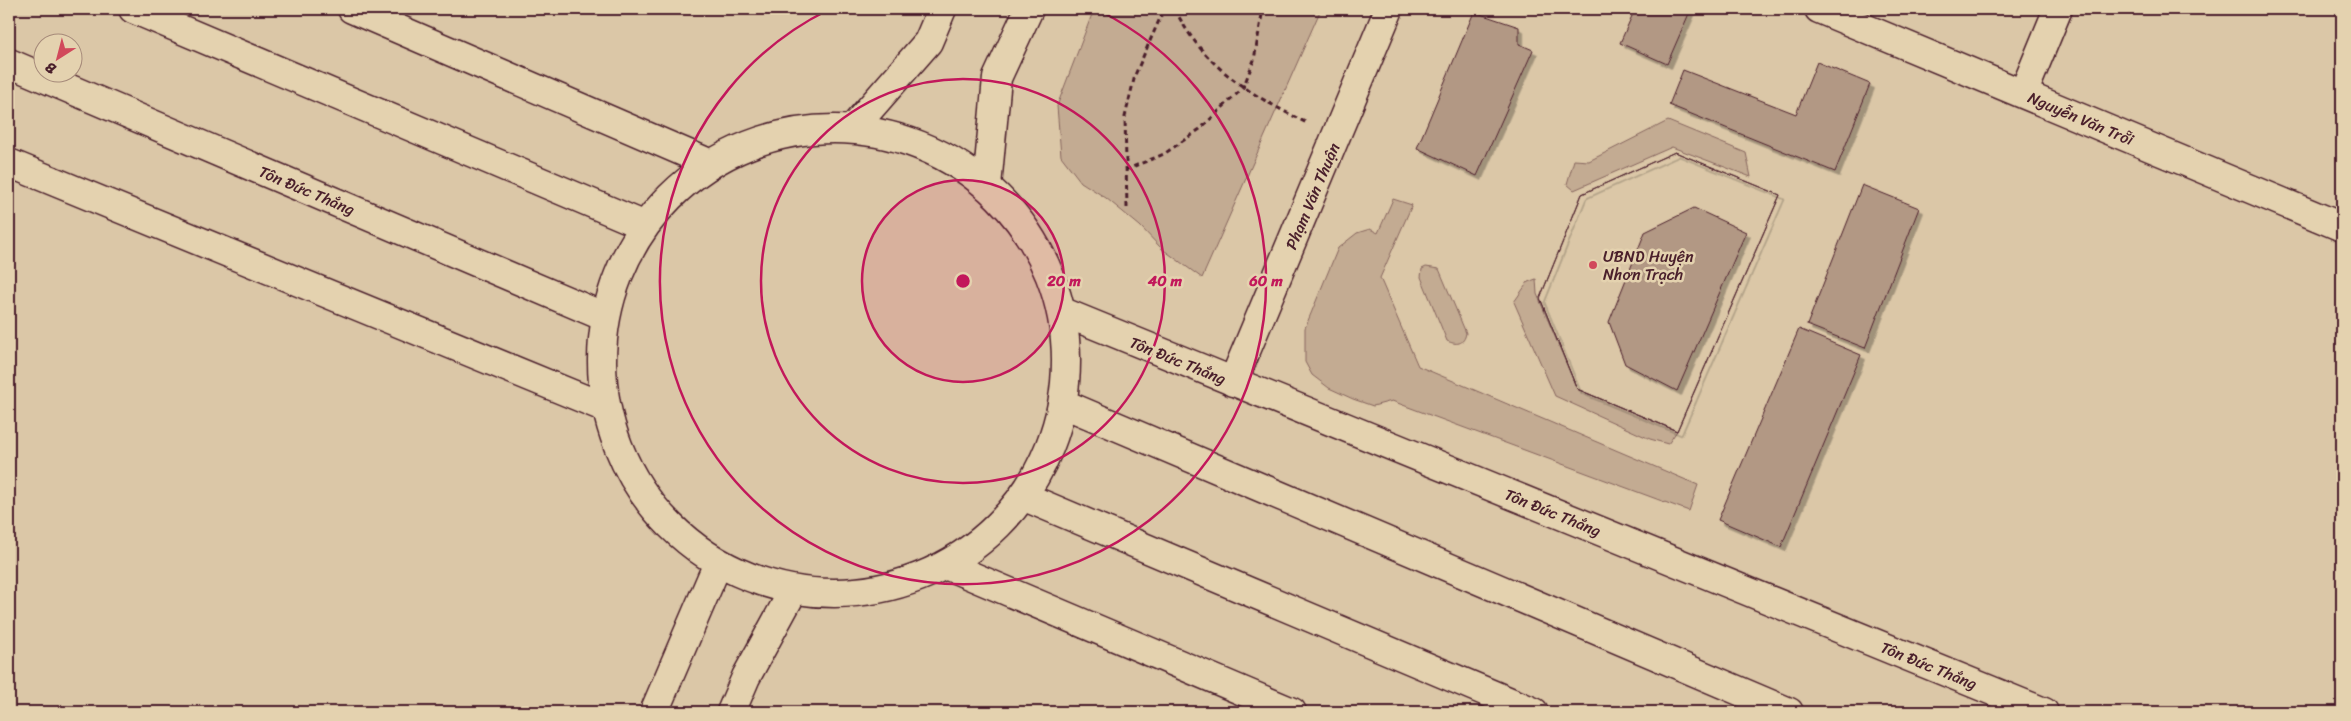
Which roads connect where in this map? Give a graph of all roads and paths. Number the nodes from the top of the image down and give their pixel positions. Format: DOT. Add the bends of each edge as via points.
graph roads {
  1 [pos="133,9"];
  2 [pos="352,9"];
  3 [pos="942,9"];
  4 [pos="1029,9"];
  5 [pos="1164,9"];
  6 [pos="1174,9"];
  7 [pos="1263,9"];
  8 [pos="1389,9"];
  9 [pos="1819,9"];
  10 [pos="2058,9"];
  11 [pos="9,63"];
  12 [pos="1243,88"];
  13 [pos="2023,94"];
  14 [pos="852,129"];
  15 [pos="1336,138"];
  16 [pos="710,163"];
  17 [pos="9,164"];
  18 [pos="1125,170"];
  19 [pos="987,186"];
  20 [pos="1127,208"];
  21 [pos="643,225"];
  22 [pos="2342,227"];
  23 [pos="1063,312"];
  24 [pos="605,317"];
  25 [pos="1233,382"];
  26 [pos="1064,404"];
  27 [pos="606,408"];
  28 [pos="1025,497"];
  29 [pos="718,563"];
  30 [pos="948,566"];
  31 [pos="793,591"];
  32 [pos="654,712"];
  33 [pos="731,712"];
  34 [pos="1292,712"];
  35 [pos="1534,712"];
  36 [pos="1789,712"];
  37 [pos="2044,712"];
  1 -- 21 [label="main road"];
  2 -- 16 [label="main road"];
  3 -- 14 [label="main road" via="928,42"];
  4 -- 19 [label="main road" via="998,78"];
  5 -- 18 [label="path" via="1135,75 1125,117"];
  6 -- 12 [label="path" via="1208,57"];
  7 -- 12 [label="path" via="1254,60"];
  8 -- 15 [label="main road, Phạm Văn Thuận"];
  9 -- 13 [label="main road, Nguyễn Văn Trỗi"];
  10 -- 13 [label="main road"];
  11 -- 24 [label="main road, Tôn Đức Thắng"];
  12 -- 15 [label="path" via="1260,100"];
  12 -- 18 [label="path" via="1200,129 1164,154"];
  13 -- 22 [label="main road, Nguyễn Văn Trỗi"];
  14 -- 16 [label="main road" via="777,135"];
  14 -- 19 [label="main road" via="924,146"];
  15 -- 25 [label="main road, Phạm Văn Thuận"];
  16 -- 21 [label="main road" via="674,191"];
  17 -- 27 [label="main road"];
  18 -- 20 [label="path"];
  19 -- 23 [label="main road" via="1035,243"];
  21 -- 24 [label="main road" via="619,269"];
  23 -- 25 [label="main road, Tôn Đức Thắng"];
  23 -- 26 [label="main road" via="1068,358"];
  24 -- 27 [label="main road" via="600,363"];
  25 -- 37 [label="main road, Tôn Đức Thắng"];
  26 -- 28 [label="main road" via="1050,453"];
  26 -- 36 [label="main road"];
  27 -- 29 [label="main road" via="620,455 645,497 678,534"];
  28 -- 30 [label="main road" via="990,536"];
  28 -- 35 [label="main road"];
  29 -- 31 [label="main road"];
  29 -- 32 [label="main road"];
  30 -- 31 [label="main road" via="873,592"];
  30 -- 34 [label="main road"];
  31 -- 33 [label="main road" via="746,677"];
}
